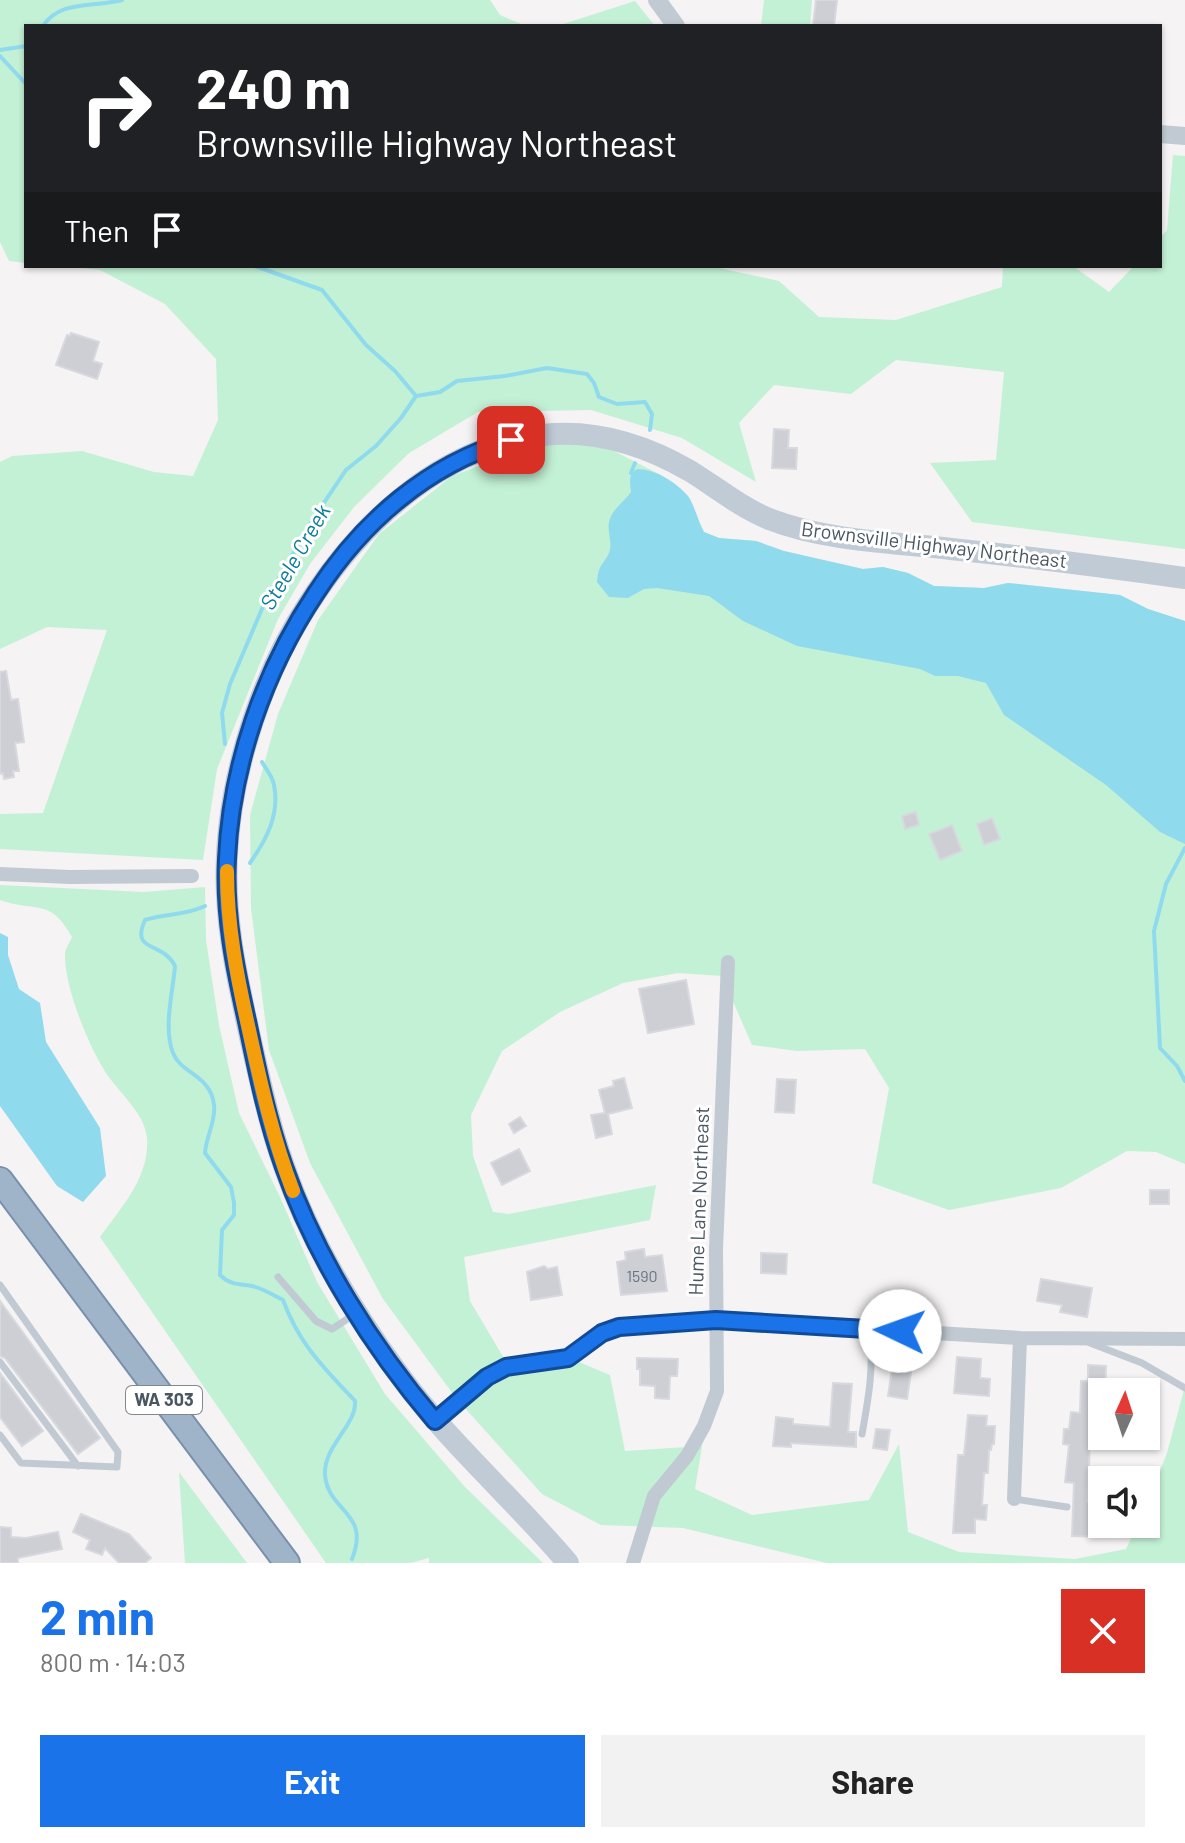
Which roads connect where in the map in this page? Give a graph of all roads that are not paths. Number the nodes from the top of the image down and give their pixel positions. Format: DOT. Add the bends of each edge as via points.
graph roads {
  1 [pos="657,0"];
  2 [pos="675,24"];
  3 [pos="1162,134"];
  4 [pos="1185,136"];
  5 [pos="1185,578"];
  6 [pos="0,874"];
  7 [pos="192,876"];
  8 [pos="728,962"];
  9 [pos="0,1180"];
  10 [pos="278,1277"];
  11 [pos="0,1285"];
  12 [pos="357,1313"];
  13 [pos="716,1320"];
  14 [pos="869,1329"];
  15 [pos="1020,1338"];
  16 [pos="1077,1339"];
  17 [pos="1185,1339"];
  18 [pos="0,1362"];
  19 [pos="1185,1388"];
  20 [pos="435,1421"];
  21 [pos="862,1434"];
  22 [pos="1,1439"];
  23 [pos="78,1466"];
  24 [pos="1014,1499"];
  25 [pos="1067,1507"];
  26 [pos="287,1563"];
  27 [pos="568,1563"];
  28 [pos="633,1563"];
  1 -- 2 [label="street"];
  3 -- 4 [label="street"];
  5 -- 12 [label="main road, Brownsville Highway Northeast" via="804,530 750,510 647,449 593,435 547,435 492,446 432,476 384,512 329,573 273,669 246,749 227,861 234,957 275,1138 295,1196"];
  6 -- 7 [label="street"];
  8 -- 13 [label="street, Hume Lane Northeast"];
  9 -- 26 [label="highway, WA 303"];
  10 -- 12 [label="lane" via="316,1321 332,1329"];
  11 -- 23 [label="lane" via="118,1452 117,1467"];
  12 -- 20 [label="main road, Brownsville Highway Northeast"];
  13 -- 14 [label="street"];
  13 -- 20 [label="street" via="619,1327 568,1358 506,1367"];
  13 -- 28 [label="street, Hume Lane Northeast" via="717,1391 687,1456 654,1496"];
  14 -- 15 [label="street"];
  14 -- 21 [label="lane"];
  15 -- 16 [label="street"];
  15 -- 24 [label="street"];
  16 -- 17 [label="street"];
  16 -- 19 [label="lane" via="1142,1363"];
  18 -- 23 [label="lane"];
  20 -- 27 [label="main road, Brownsville Highway Northeast"];
  22 -- 23 [label="lane" via="21,1463"];
  24 -- 25 [label="lane"];
}
